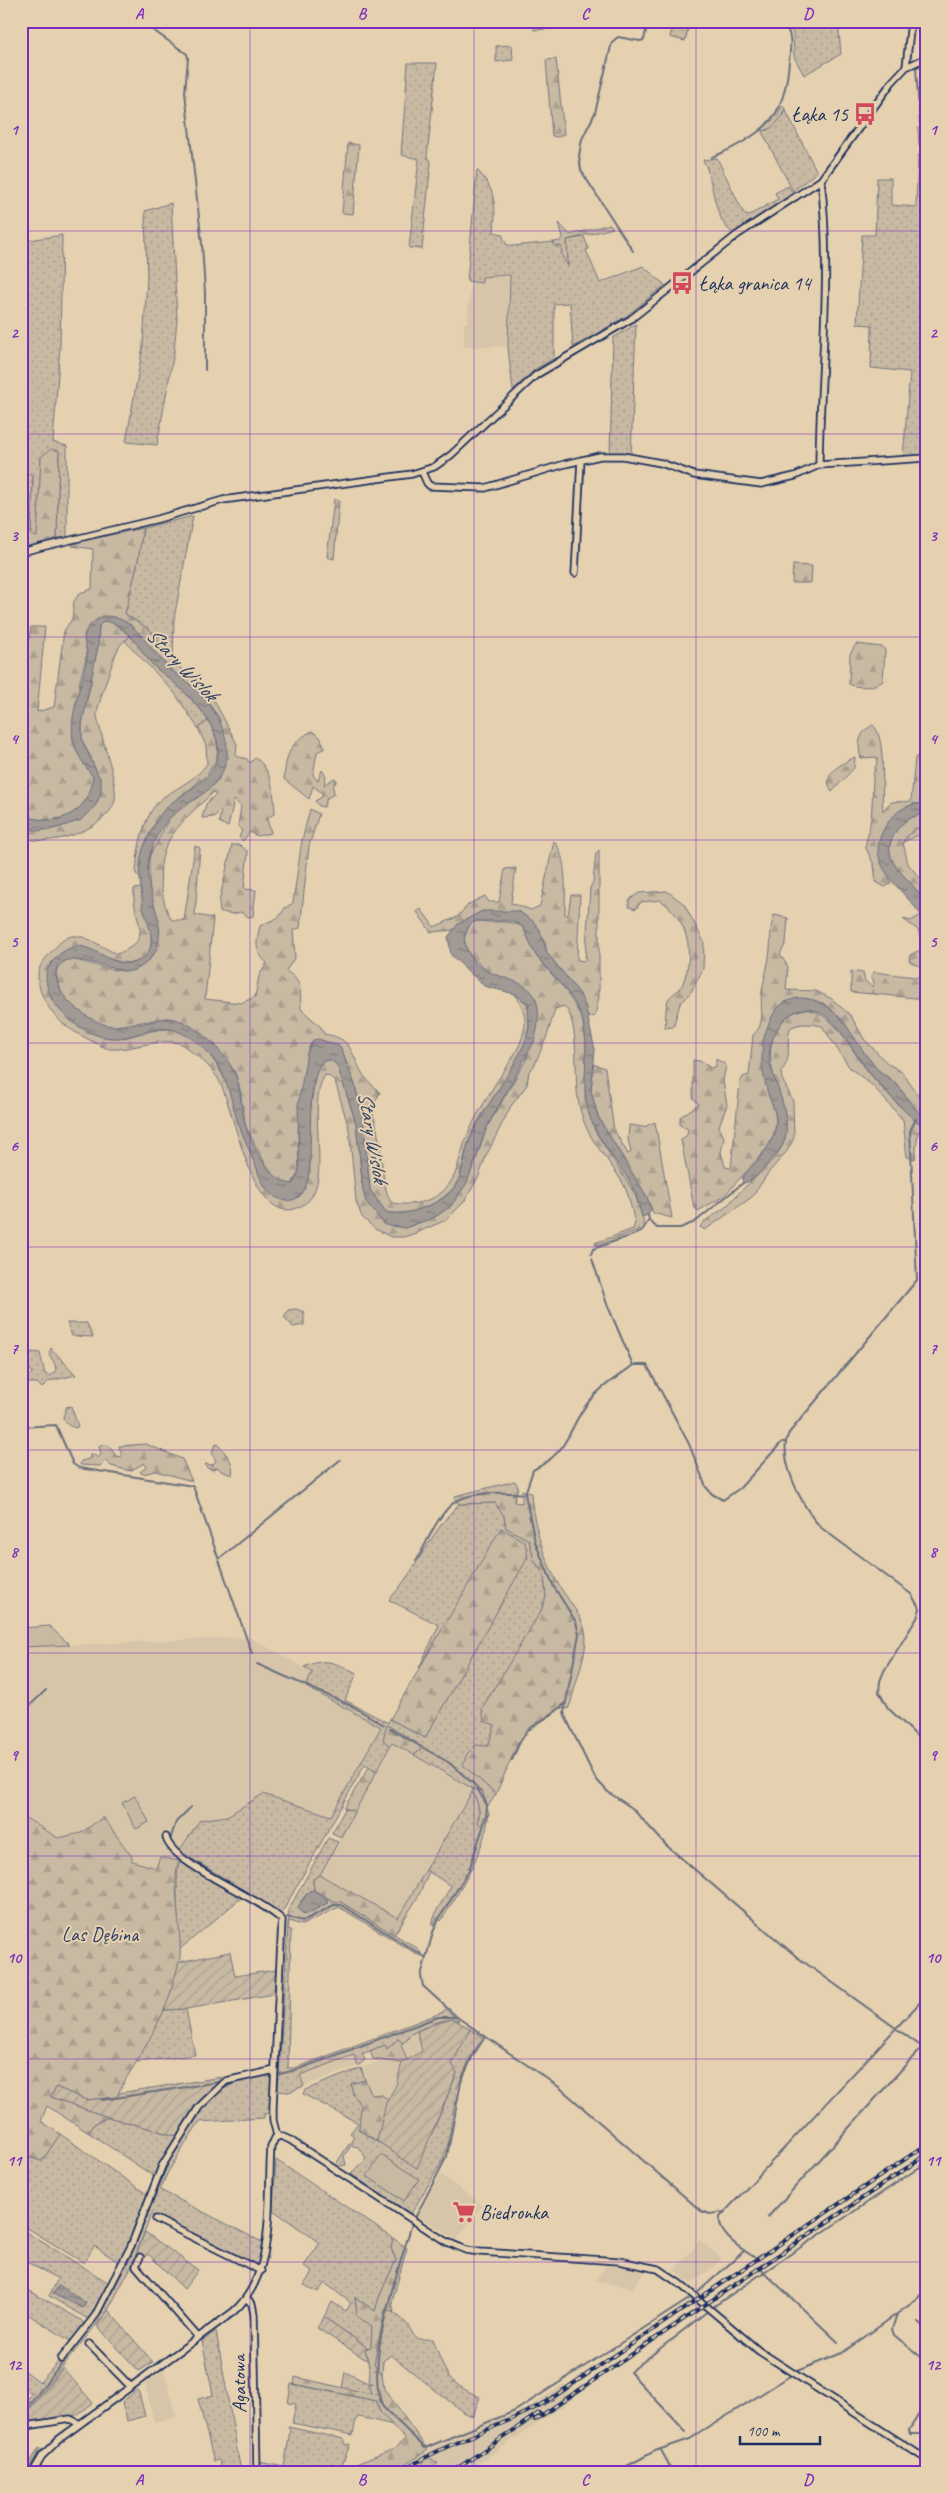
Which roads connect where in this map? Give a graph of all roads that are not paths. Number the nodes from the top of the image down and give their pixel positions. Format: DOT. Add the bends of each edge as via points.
graph roads {
  1 [pos="911,21"];
  2 [pos="926,58"];
  3 [pos="906,67"];
  4 [pos="821,180"];
  5 [pos="926,458"];
  6 [pos="581,460"];
  7 [pos="819,465"];
  8 [pos="422,472"];
  9 [pos="21,552"];
  10 [pos="575,573"];
  11 [pos="166,1837"];
  12 [pos="275,2070"];
  13 [pos="277,2136"];
  14 [pos="156,2219"];
  15 [pos="140,2257"];
  16 [pos="261,2272"];
  17 [pos="247,2299"];
  18 [pos="198,2338"];
  19 [pos="89,2344"];
  20 [pos="61,2359"];
  21 [pos="130,2386"];
  22 [pos="80,2424"];
  23 [pos="21,2427"];
  24 [pos="926,2459"];
  25 [pos="33,2472"];
  26 [pos="258,2472"];
  1 -- 3 [label="street"];
  2 -- 3 [label="street"];
  3 -- 4 [label="street"];
  4 -- 7 [label="street" via="827,272"];
  4 -- 8 [label="street" via="737,235 631,319 536,375 451,456"];
  5 -- 7 [label="street"];
  6 -- 7 [label="street" via="623,456 661,463 694,475 761,484 795,476"];
  6 -- 8 [label="street" via="485,488 430,486"];
  6 -- 10 [label="street"];
  8 -- 9 [label="street" via="223,500 158,520"];
  11 -- 12 [label="street" via="170,1847 188,1862 282,1920"];
  12 -- 13 [label="street" via="273,2120"];
  12 -- 20 [label="street" via="226,2081 199,2107 162,2166 131,2246 95,2316"];
  13 -- 16 [label="street" via="271,2147"];
  13 -- 24 [label="street" via="290,2140 445,2241 466,2250 619,2261 658,2270 680,2284 759,2351"];
  14 -- 16 [label="street"];
  15 -- 18 [label="street" via="136,2266"];
  16 -- 17 [label="street"];
  17 -- 18 [label="street"];
  17 -- 26 [label="street, Agatowa" via="254,2314"];
  18 -- 21 [label="street"];
  19 -- 21 [label="street"];
  21 -- 22 [label="street"];
  22 -- 23 [label="street" via="70,2419"];
  22 -- 25 [label="street" via="50,2447"];
}
